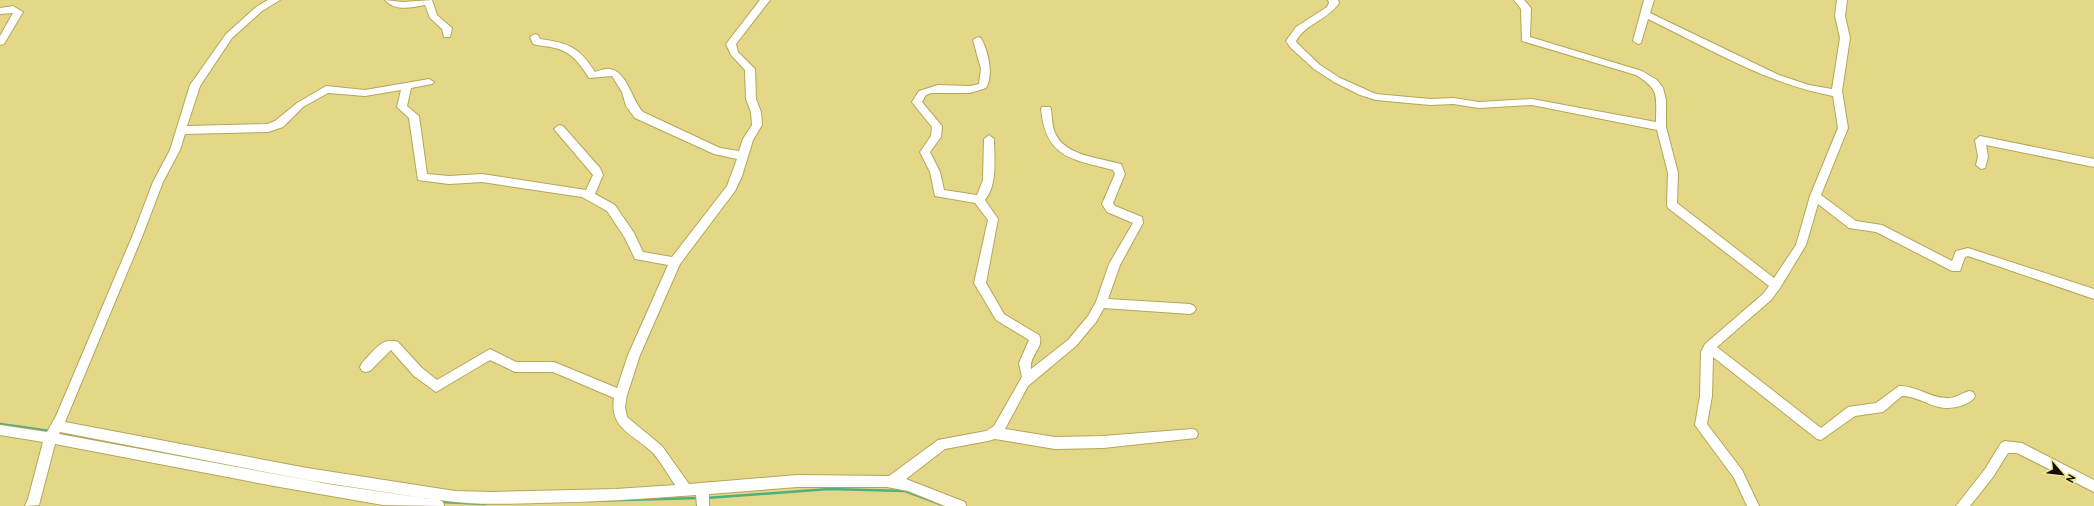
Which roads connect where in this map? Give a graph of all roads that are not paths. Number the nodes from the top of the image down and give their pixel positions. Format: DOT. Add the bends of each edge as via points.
graph roads {
  1 [pos="275,0"];
  2 [pos="390,0"];
  3 [pos="765,0"];
  4 [pos="1333,0"];
  5 [pos="1519,0"];
  6 [pos="1648,0"];
  7 [pos="1842,0"];
  8 [pos="433,1"];
  9 [pos="0,10"];
  10 [pos="1645,14"];
  11 [pos="447,35"];
  12 [pos="535,37"];
  13 [pos="978,40"];
  14 [pos="1638,41"];
  15 [pos="1,42"];
  16 [pos="429,82"];
  17 [pos="407,85"];
  18 [pos="1837,93"];
  19 [pos="1046,109"];
  20 [pos="1661,126"];
  21 [pos="182,130"];
  22 [pos="559,130"];
  23 [pos="989,139"];
  24 [pos="743,156"];
  25 [pos="2094,163"];
  26 [pos="1981,166"];
  27 [pos="589,195"];
  28 [pos="1815,196"];
  29 [pos="979,200"];
  30 [pos="675,262"];
  31 [pos="1776,285"];
  32 [pos="2094,294"];
  33 [pos="1101,303"];
  34 [pos="1190,310"];
  35 [pos="1709,347"];
  36 [pos="366,367"];
  37 [pos="1028,378"];
  38 [pos="621,395"];
  39 [pos="1969,396"];
  40 [pos="0,430"];
  41 [pos="54,432"];
  42 [pos="994,433"];
  43 [pos="1192,434"];
  44 [pos="892,481"];
  45 [pos="2094,486"];
  46 [pos="685,488"];
  47 [pos="702,497"];
  48 [pos="31,506"];
  49 [pos="438,506"];
  50 [pos="960,506"];
  51 [pos="1753,506"];
  52 [pos="1962,506"];
  1 -- 21 [label="street" via="252,14 223,43 195,85"];
  2 -- 8 [label="street" via="399,5"];
  3 -- 24 [label="street" via="730,44 734,53 750,68 751,99 758,119"];
  4 -- 20 [label="street" via="1332,8 1308,24 1291,42 1317,67 1363,93 1388,99 1453,101 1479,105 1532,102"];
  5 -- 20 [label="street" via="1526,8 1525,39 1639,73 1654,82 1661,100"];
  6 -- 10 [label="street"];
  7 -- 18 [label="street" via="1840,16 1845,38"];
  8 -- 11 [label="street" via="433,16 447,28"];
  9 -- 15 [label="street" via="14,9 18,12"];
  10 -- 14 [label="street"];
  10 -- 18 [label="street" via="1776,77 1808,88"];
  12 -- 24 [label="street" via="536,42 557,45 578,55 592,76 609,72 615,74 627,92 631,106 640,115 718,151"];
  13 -- 29 [label="street" via="985,63 983,86 975,89 934,88 922,93 917,102 937,126 936,137 925,152 935,172 939,193"];
  16 -- 17 [label="street"];
  17 -- 21 [label="street" via="365,93 332,88 323,90 300,105 279,124 268,128"];
  17 -- 27 [label="street" via="402,107 414,116 422,177 449,180 482,178"];
  18 -- 28 [label="street" via="1843,128"];
  19 -- 33 [label="street" via="1050,135 1060,146 1078,156 1117,167 1120,174 1108,204 1111,209 1138,220 1115,264"];
  20 -- 31 [label="street" via="1673,174 1672,205"];
  21 -- 41 [label="street"];
  22 -- 27 [label="street" via="598,175"];
  23 -- 29 [label="street" via="989,175 984,195"];
  24 -- 30 [label="street" via="731,188"];
  25 -- 26 [label="street" via="1980,140 1983,157"];
  27 -- 30 [label="street" via="611,208 630,236 639,256"];
  28 -- 31 [label="street" via="1797,253"];
  28 -- 32 [label="street" via="1853,225 1878,228 1956,268 1960,254 1968,252"];
  29 -- 37 [label="street" via="991,214 993,224 981,277 982,288 1000,317 1035,338 1023,365"];
  30 -- 38 [label="street" via="634,355"];
  31 -- 35 [label="street" via="1760,303"];
  33 -- 34 [label="street"];
  33 -- 37 [label="street" via="1078,337"];
  35 -- 39 [label="street" via="1821,435 1852,411 1879,408 1899,391 1946,405"];
  35 -- 51 [label="street" via="1702,425 1738,474"];
  36 -- 38 [label="street" via="386,346 394,345 418,372 436,387 490,354 515,367 554,367"];
  37 -- 42 [label="street" via="1002,426"];
  38 -- 46 [label="street" via="619,407 622,420 658,450"];
  40 -- 41 [label="street"];
  41 -- 46 [label="street" via="455,497 616,494"];
  41 -- 48 [label="street"];
  41 -- 49 [label="street" via="372,498"];
  42 -- 43 [label="street" via="1055,443 1103,442"];
  42 -- 44 [label="street" via="942,444"];
  44 -- 47 [label="street" via="797,481"];
  44 -- 50 [label="street" via="909,485"];
  45 -- 52 [label="street" via="2018,447 2005,446"];
  46 -- 47 [label="street"];
}
